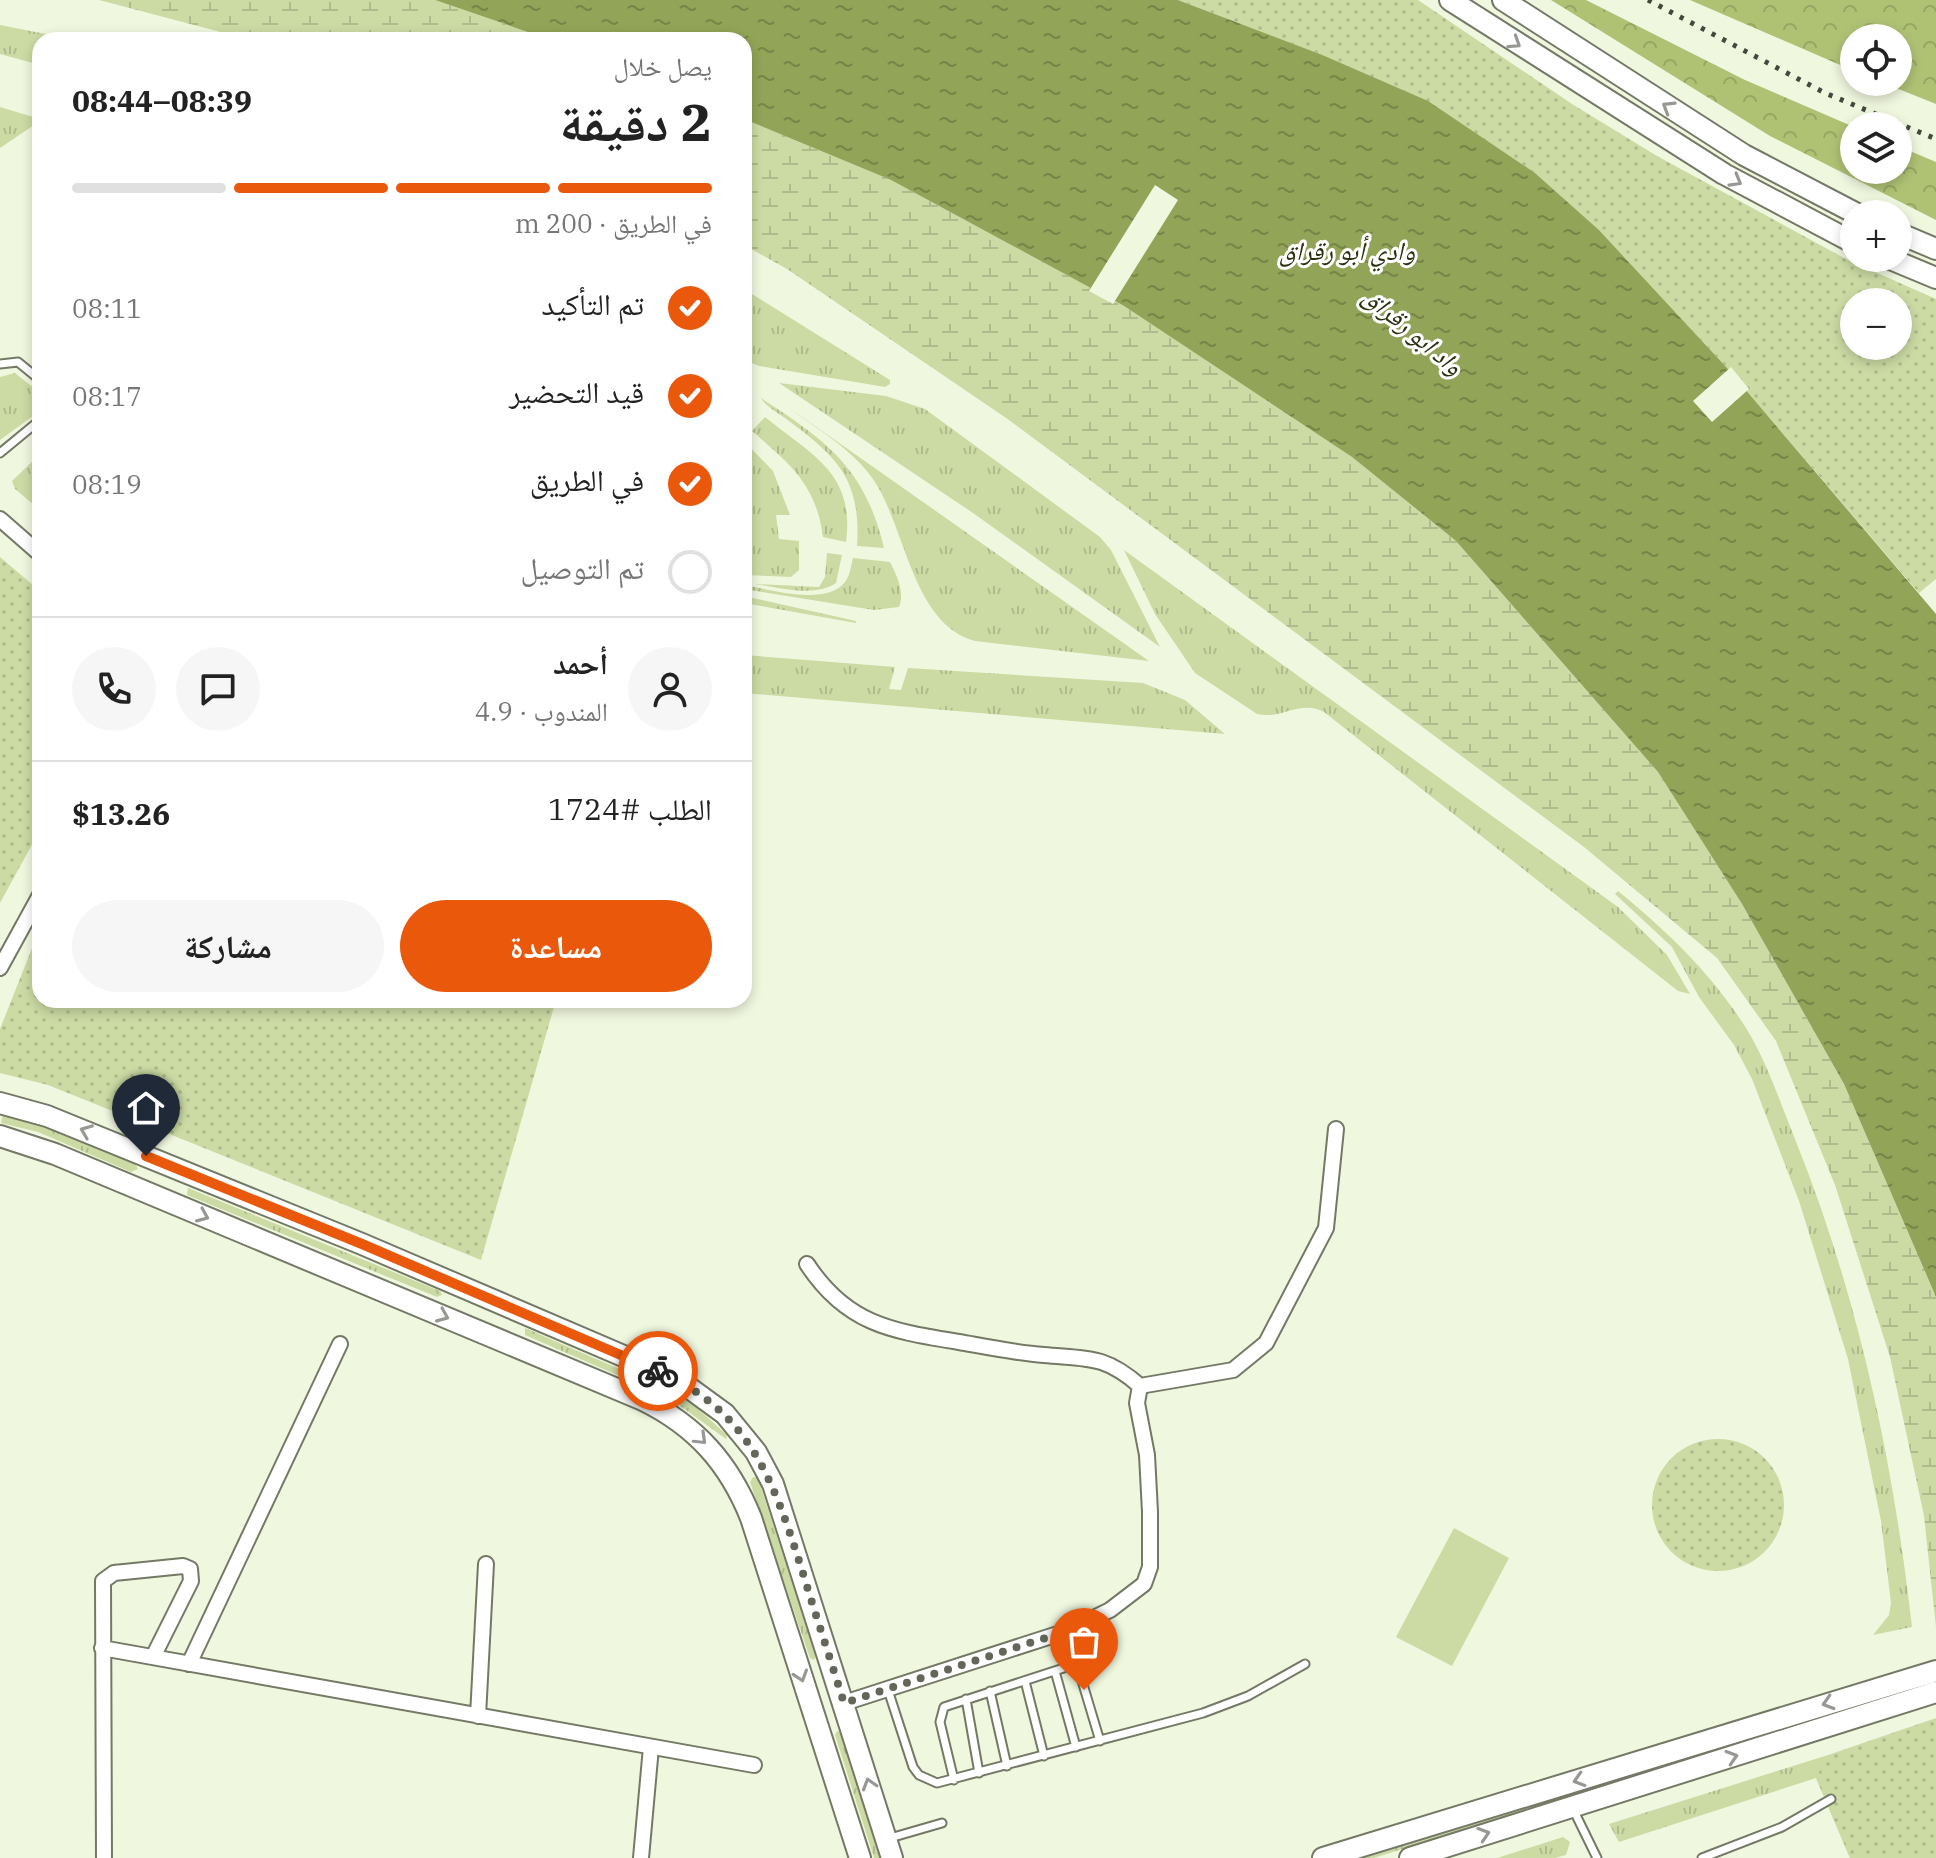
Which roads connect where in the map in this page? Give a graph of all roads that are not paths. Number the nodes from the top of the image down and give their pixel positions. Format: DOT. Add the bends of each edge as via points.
graph roads {
  1 [pos="1450,0"];
  2 [pos="1503,0"];
  3 [pos="1840,205"];
  4 [pos="1840,236"];
  5 [pos="1912,239"];
  6 [pos="1936,249"];
  7 [pos="1912,268"];
  8 [pos="1936,278"];
  9 [pos="0,364"];
  10 [pos="32,373"];
  11 [pos="32,427"];
  12 [pos="0,453"];
  13 [pos="0,519"];
  14 [pos="32,547"];
  15 [pos="32,910"];
  16 [pos="0,968"];
  17 [pos="0,1103"];
  18 [pos="1336,1129"];
  19 [pos="0,1136"];
  20 [pos="171,1166"];
  21 [pos="158,1197"];
  22 [pos="807,1264"];
  23 [pos="490,1298"];
  24 [pos="477,1330"];
  25 [pos="340,1344"];
  26 [pos="1140,1386"];
  27 [pos="756,1452"];
  28 [pos="729,1472"];
  29 [pos="486,1564"];
  30 [pos="1067,1631"];
  31 [pos="102,1648"];
  32 [pos="153,1657"];
  33 [pos="189,1664"];
  34 [pos="1076,1664"];
  35 [pos="1305,1664"];
  36 [pos="1055,1671"];
  37 [pos="1936,1671"];
  38 [pos="1025,1681"];
  39 [pos="888,1690"];
  40 [pos="1906,1690"];
  41 [pos="990,1691"];
  42 [pos="1936,1692"];
  43 [pos="966,1699"];
  44 [pos="844,1703"];
  45 [pos="478,1716"];
  46 [pos="1100,1741"];
  47 [pos="651,1747"];
  48 [pos="1076,1747"];
  49 [pos="1044,1756"];
  50 [pos="754,1765"];
  51 [pos="1007,1766"];
  52 [pos="979,1773"];
  53 [pos="954,1780"];
  54 [pos="1831,1799"];
  55 [pos="1573,1807"];
  56 [pos="942,1823"];
  57 [pos="889,1848"];
  58 [pos="104,1858"];
  59 [pos="641,1858"];
  60 [pos="860,1858"];
  61 [pos="1323,1858"];
  62 [pos="1410,1858"];
  63 [pos="1597,1858"];
  64 [pos="1702,1858"];
  1 -- 4 [label="street, one-way" via="1724,174"];
  3 -- 2 [label="street, one-way" via="1744,155"];
  5 -- 6 [label="street"];
  7 -- 8 [label="street"];
  9 -- 10 [label="lane" via="18,362"];
  11 -- 12 [label="lane"];
  13 -- 14 [label="street"];
  15 -- 16 [label="street"];
  20 -- 17 [label="street, one-way" via="47,1116"];
  18 -- 26 [label="street" via="1326,1228 1266,1343 1233,1370"];
  19 -- 21 [label="street"];
  20 -- 21 [label="street"];
  20 -- 23 [label="street"];
  21 -- 24 [label="street, one-way"];
  22 -- 26 [label="street" via="831,1295 881,1327 1008,1351 1082,1357 1118,1366"];
  23 -- 24 [label="street"];
  23 -- 27 [label="street" via="677,1379 725,1414"];
  24 -- 28 [label="street, one-way" via="668,1413 712,1449"];
  25 -- 33 [label="street"];
  26 -- 30 [label="street" via="1150,1567 1132,1597"];
  27 -- 28 [label="street"];
  27 -- 44 [label="street" via="782,1509"];
  28 -- 60 [label="street, one-way" via="751,1518"];
  29 -- 45 [label="street"];
  30 -- 34 [label="lane"];
  30 -- 39 [label="street"];
  31 -- 32 [label="street"];
  31 -- 32 [label="street" via="101,1588 107,1576 183,1566 190,1569 191,1581"];
  31 -- 58 [label="street"];
  32 -- 33 [label="street"];
  33 -- 45 [label="street"];
  34 -- 36 [label="lane"];
  34 -- 46 [label="lane"];
  35 -- 46 [label="lane" via="1225,1705"];
  36 -- 38 [label="lane"];
  36 -- 48 [label="lane"];
  37 -- 40 [label="street"];
  38 -- 41 [label="lane"];
  38 -- 49 [label="lane"];
  39 -- 44 [label="street"];
  39 -- 53 [label="lane" via="913,1767 927,1781"];
  40 -- 42 [label="street"];
  55 -- 40 [label="street, one-way"];
  40 -- 61 [label="street, one-way"];
  41 -- 43 [label="lane"];
  41 -- 51 [label="lane"];
  43 -- 52 [label="lane"];
  43 -- 53 [label="lane" via="944,1707 939,1716"];
  57 -- 44 [label="street, one-way"];
  45 -- 47 [label="street"];
  46 -- 48 [label="lane"];
  47 -- 50 [label="street"];
  47 -- 59 [label="street"];
  48 -- 49 [label="lane"];
  49 -- 51 [label="lane"];
  51 -- 52 [label="lane"];
  52 -- 53 [label="lane"];
  54 -- 64 [label="lane" via="1782,1827"];
  62 -- 55 [label="street, one-way"];
  55 -- 63 [label="lane"];
  56 -- 57 [label="lane"];
}
